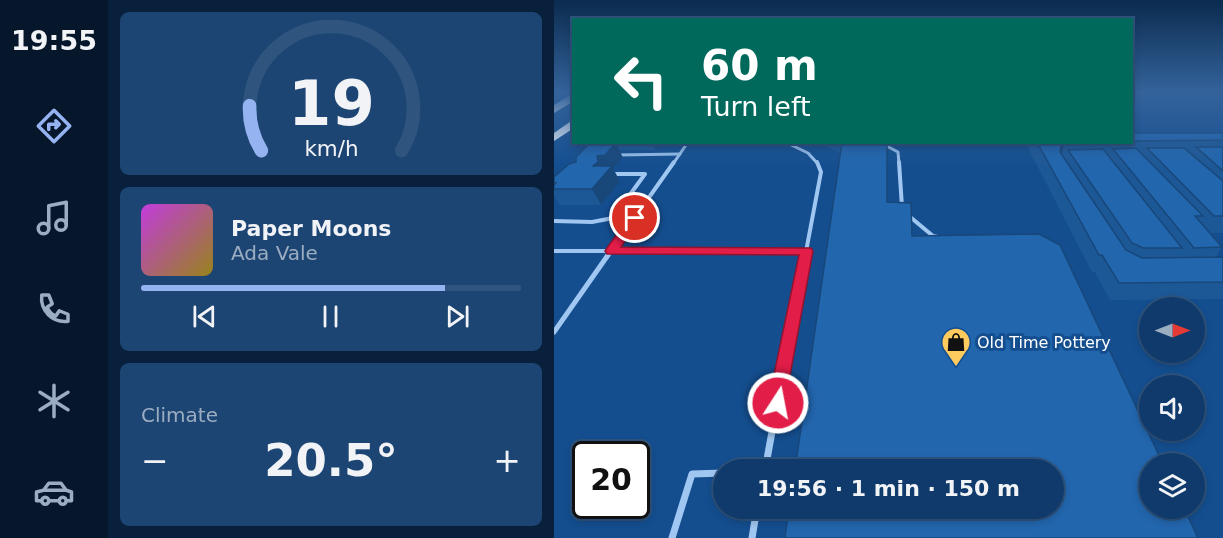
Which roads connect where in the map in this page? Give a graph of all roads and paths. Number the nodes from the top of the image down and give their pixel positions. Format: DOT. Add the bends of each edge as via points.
graph roads {
  1 [pos="572,124"];
  2 [pos="554,138"];
  3 [pos="687,144"];
  4 [pos="789,144"];
  5 [pos="883,144"];
  6 [pos="612,154"];
  7 [pos="680,154"];
  8 [pos="608,174"];
  9 [pos="613,218"];
  10 [pos="635,218"];
  11 [pos="554,221"];
  12 [pos="945,238"];
  13 [pos="554,251"];
  14 [pos="611,251"];
  15 [pos="807,251"];
  16 [pos="554,332"];
  17 [pos="767,459"];
  18 [pos="713,473"];
  19 [pos="755,519"];
  20 [pos="672,538"];
  21 [pos="752,538"];
  1 -- 2 [label="highway"];
  3 -- 7 [label="lane"];
  4 -- 15 [label="lane" via="812,155 821,172"];
  5 -- 12 [label="lane" via="898,152 902,210 933,236"];
  6 -- 7 [label="lane"];
  7 -- 10 [label="lane"];
  8 -- 9 [label="lane" via="645,174"];
  9 -- 10 [label="lane"];
  9 -- 11 [label="lane"];
  10 -- 14 [label="lane"];
  13 -- 14 [label="lane"];
  14 -- 15 [label="lane"];
  14 -- 16 [label="lane"];
  15 -- 17 [label="lane"];
  18 -- 20 [label="lane" via="692,474"];
  19 -- 21 [label="lane"];
}
